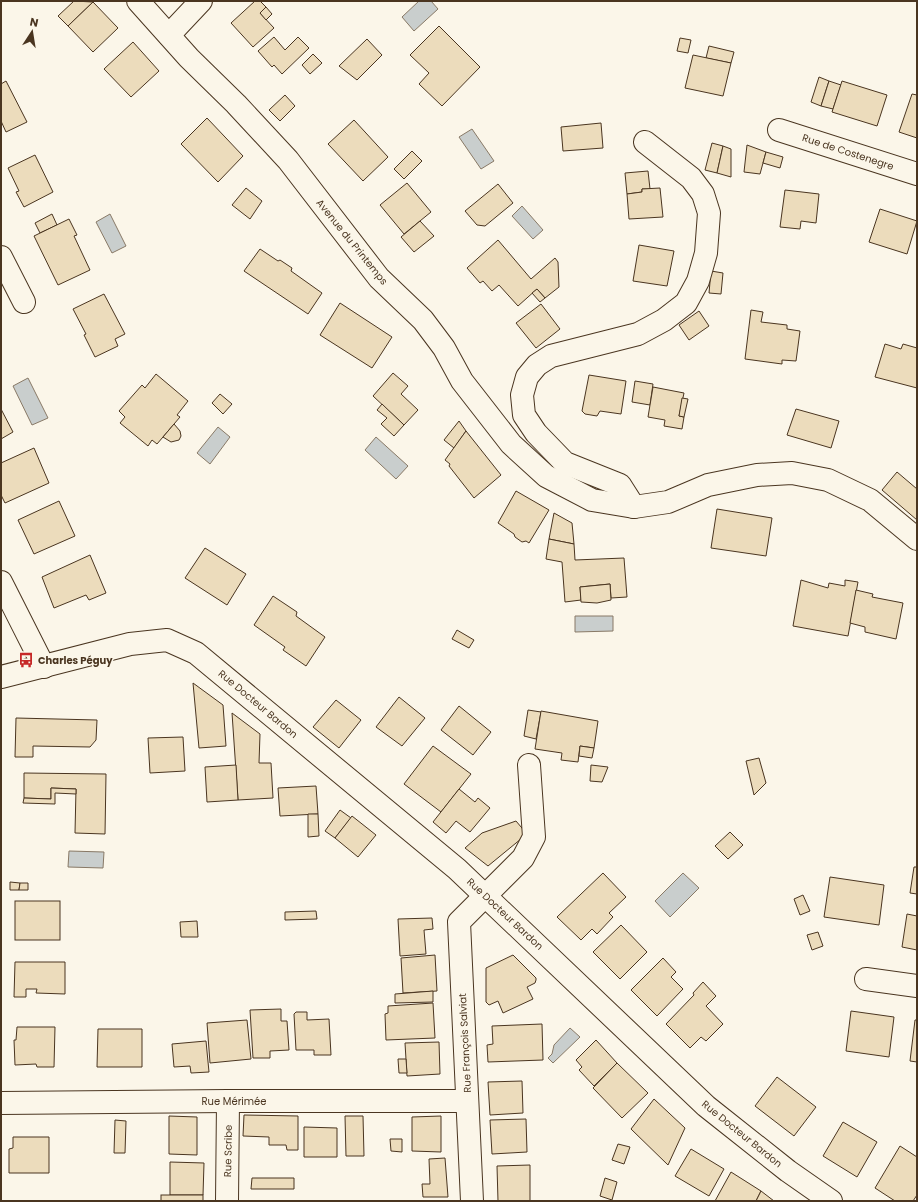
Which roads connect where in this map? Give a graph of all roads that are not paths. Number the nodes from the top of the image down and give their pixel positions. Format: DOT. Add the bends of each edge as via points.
graph roads {
  1 [pos="138,1"];
  2 [pos="201,1"];
  3 [pos="169,35"];
  4 [pos="779,130"];
  5 [pos="645,142"];
  6 [pos="917,174"];
  7 [pos="1,257"];
  8 [pos="24,302"];
  9 [pos="634,507"];
  10 [pos="917,540"];
  11 [pos="1,582"];
  12 [pos="44,667"];
  13 [pos="1,677"];
  14 [pos="529,765"];
  15 [pos="486,895"];
  16 [pos="866,979"];
  17 [pos="917,986"];
  18 [pos="228,1101"];
  19 [pos="467,1101"];
  20 [pos="1,1103"];
  21 [pos="227,1201"];
  22 [pos="472,1201"];
  23 [pos="831,1201"];
  1 -- 3 [label="street, Avenue du Printemps"];
  2 -- 3 [label="street"];
  3 -- 9 [label="street, Avenue du Printemps" via="288,160 379,278 422,320 444,348 462,381 510,444 546,476 592,500"];
  4 -- 6 [label="street, Rue de Costenegre"];
  5 -- 9 [label="street" via="691,178 703,194 710,213 706,253 698,281 686,303 664,320 638,334 551,356 537,365 527,377 522,394 524,415 536,434 565,463 620,485"];
  7 -- 8 [label="street"];
  9 -- 10 [label="street, Avenue du Printemps" via="668,502 708,485 756,475 792,473 828,480 870,500"];
  11 -- 12 [label="street"];
  12 -- 13 [label="street"];
  12 -- 15 [label="street, Rue Docteur Bardon" via="130,644 167,640 196,653"];
  14 -- 15 [label="street, Rue François Salviat" via="534,837 524,858"];
  15 -- 19 [label="street, Rue François Salviat" via="459,922"];
  15 -- 23 [label="street, Rue Docteur Bardon" via="706,1106 788,1171"];
  16 -- 17 [label="street"];
  18 -- 19 [label="street, Rue Mérimée"];
  18 -- 20 [label="street, Rue Mérimée"];
  18 -- 21 [label="street, Rue Scribe"];
  19 -- 22 [label="street, Rue François Salviat"];
}
